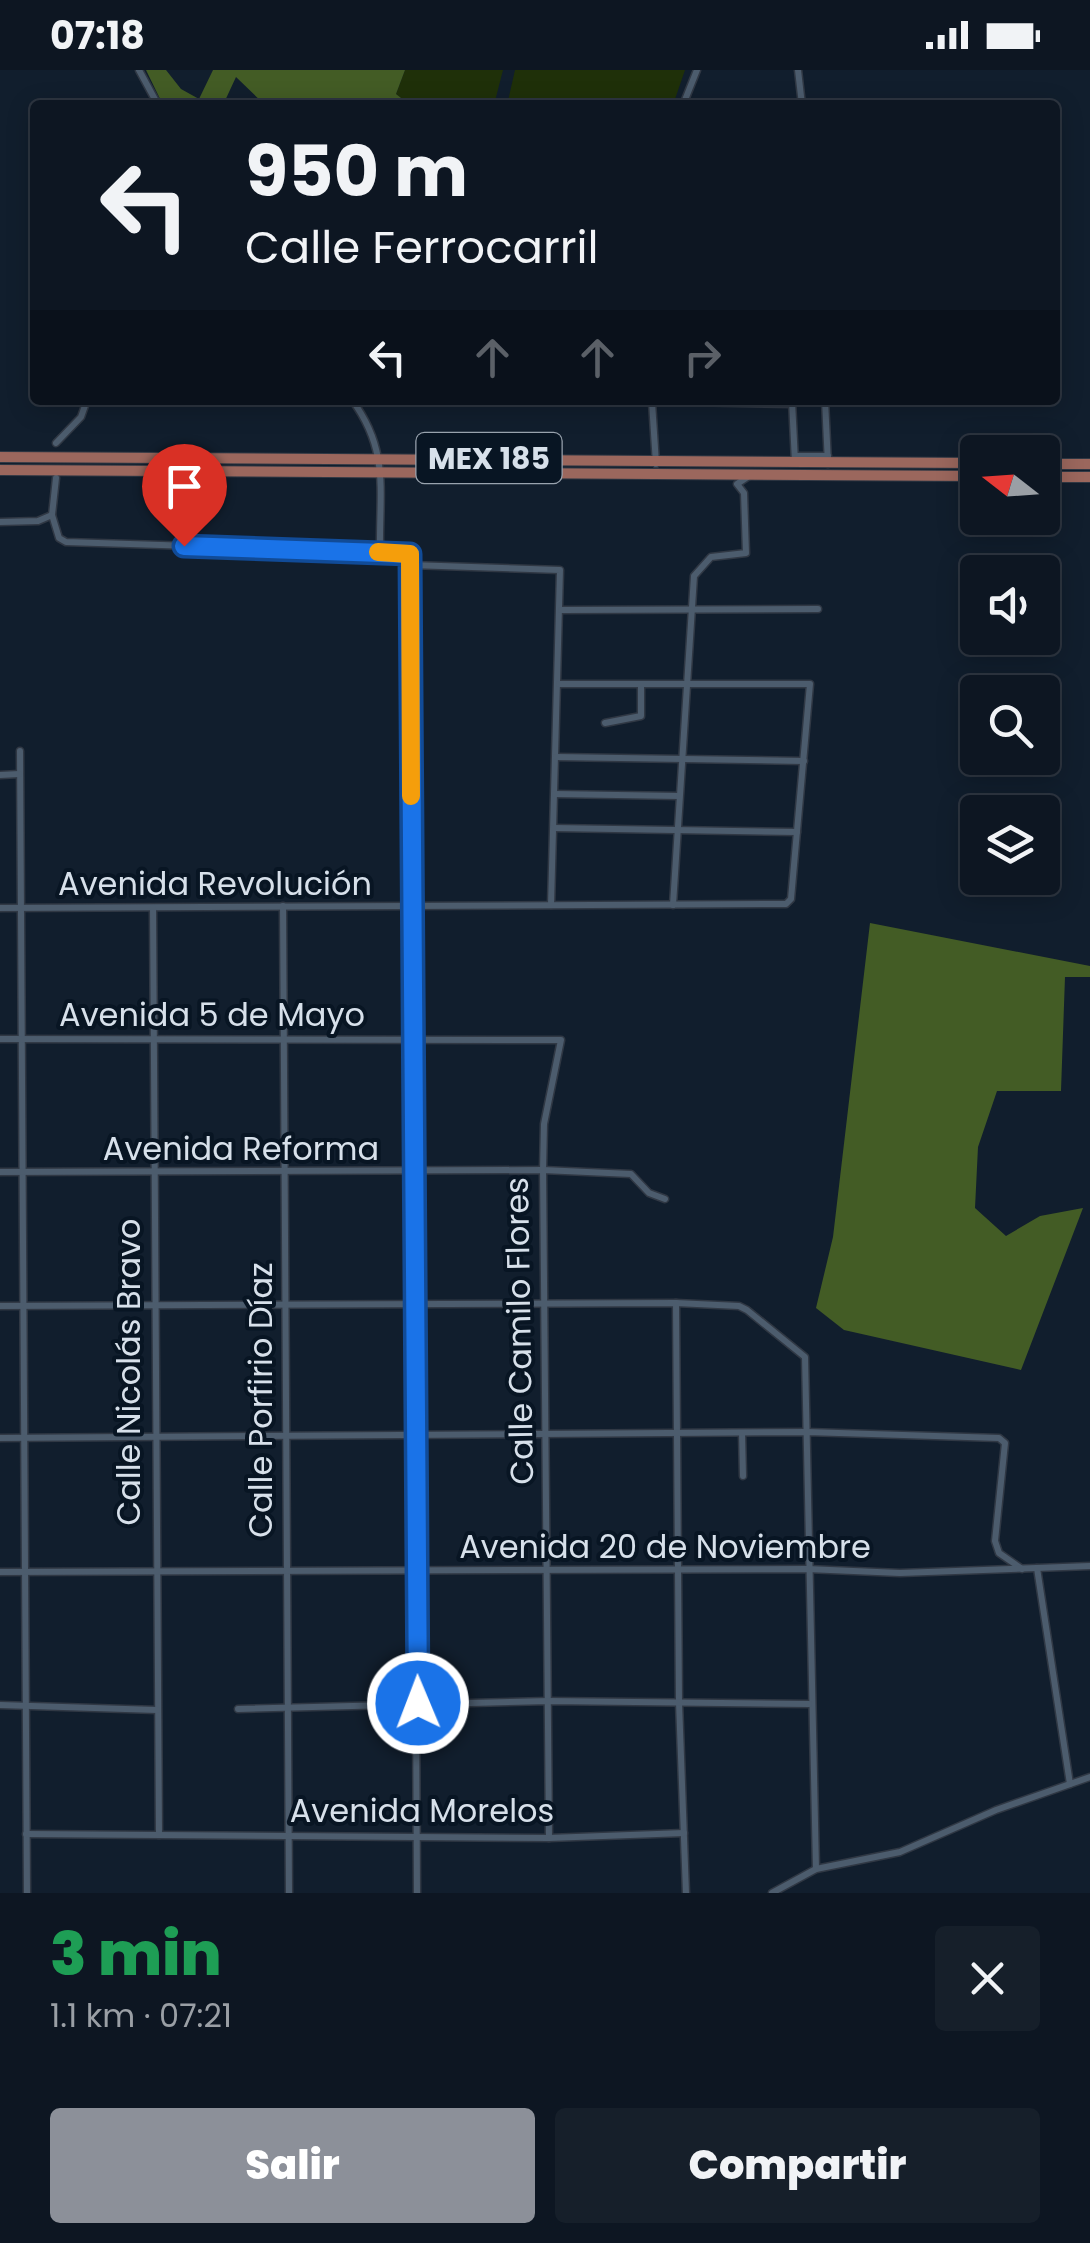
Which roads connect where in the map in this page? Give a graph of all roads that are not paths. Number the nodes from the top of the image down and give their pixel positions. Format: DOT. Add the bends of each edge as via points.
graph roads {
  1 [pos="139,70"];
  2 [pos="697,70"];
  3 [pos="798,70"];
  4 [pos="155,100"];
  5 [pos="685,100"];
  6 [pos="801,100"];
  7 [pos="85,405"];
  8 [pos="355,405"];
  9 [pos="652,405"];
  10 [pos="792,405"];
  11 [pos="824,405"];
  12 [pos="56,442"];
  13 [pos="0,458"];
  14 [pos="380,458"];
  15 [pos="465,458"];
  16 [pos="795,459"];
  17 [pos="828,459"];
  18 [pos="656,461"];
  19 [pos="960,463"];
  20 [pos="1060,464"];
  21 [pos="1090,464"];
  22 [pos="0,470"];
  23 [pos="307,472"];
  24 [pos="380,473"];
  25 [pos="657,475"];
  26 [pos="749,476"];
  27 [pos="828,476"];
  28 [pos="960,476"];
  29 [pos="1060,477"];
  30 [pos="1090,477"];
  31 [pos="56,478"];
  32 [pos="52,515"];
  33 [pos="0,522"];
  34 [pos="380,552"];
  35 [pos="410,564"];
  36 [pos="818,609"];
  37 [pos="561,610"];
  38 [pos="690,611"];
  39 [pos="559,684"];
  40 [pos="684,684"];
  41 [pos="641,685"];
  42 [pos="606,723"];
  43 [pos="20,752"];
  44 [pos="556,757"];
  45 [pos="680,758"];
  46 [pos="804,761"];
  47 [pos="19,774"];
  48 [pos="0,775"];
  49 [pos="555,794"];
  50 [pos="679,796"];
  51 [pos="554,828"];
  52 [pos="678,832"];
  53 [pos="797,832"];
  54 [pos="673,905"];
  55 [pos="283,906"];
  56 [pos="551,906"];
  57 [pos="0,908"];
  58 [pos="22,908"];
  59 [pos="153,908"];
  60 [pos="413,908"];
  61 [pos="0,1038"];
  62 [pos="24,1038"];
  63 [pos="283,1038"];
  64 [pos="156,1039"];
  65 [pos="412,1040"];
  66 [pos="544,1124"];
  67 [pos="542,1170"];
  68 [pos="0,1172"];
  69 [pos="24,1172"];
  70 [pos="153,1172"];
  71 [pos="285,1173"];
  72 [pos="415,1173"];
  73 [pos="665,1199"];
  74 [pos="676,1303"];
  75 [pos="157,1304"];
  76 [pos="284,1305"];
  77 [pos="546,1305"];
  78 [pos="0,1306"];
  79 [pos="25,1306"];
  80 [pos="415,1306"];
  81 [pos="806,1432"];
  82 [pos="742,1433"];
  83 [pos="677,1436"];
  84 [pos="415,1437"];
  85 [pos="545,1437"];
  86 [pos="0,1438"];
  87 [pos="24,1438"];
  88 [pos="155,1438"];
  89 [pos="286,1438"];
  90 [pos="743,1476"];
  91 [pos="1090,1566"];
  92 [pos="1037,1568"];
  93 [pos="154,1569"];
  94 [pos="286,1569"];
  95 [pos="680,1569"];
  96 [pos="806,1569"];
  97 [pos="1022,1569"];
  98 [pos="417,1570"];
  99 [pos="545,1570"];
  100 [pos="26,1571"];
  101 [pos="0,1572"];
  102 [pos="549,1701"];
  103 [pos="679,1702"];
  104 [pos="418,1703"];
  105 [pos="0,1704"];
  106 [pos="809,1704"];
  107 [pos="26,1705"];
  108 [pos="288,1706"];
  109 [pos="238,1709"];
  110 [pos="158,1710"];
  111 [pos="1090,1777"];
  112 [pos="1070,1784"];
  113 [pos="684,1832"];
  114 [pos="26,1834"];
  115 [pos="288,1834"];
  116 [pos="418,1834"];
  117 [pos="159,1835"];
  118 [pos="549,1838"];
  119 [pos="816,1868"];
  120 [pos="27,1893"];
  121 [pos="288,1893"];
  122 [pos="417,1893"];
  123 [pos="686,1893"];
  124 [pos="772,1893"];
  1 -- 4 [label="street"];
  2 -- 5 [label="street"];
  3 -- 6 [label="street"];
  7 -- 12 [label="street"];
  8 -- 14 [label="street" via="376,437"];
  9 -- 18 [label="street"];
  10 -- 16 [label="street"];
  11 -- 17 [label="street"];
  13 -- 14 [label="main road, MEX 185"];
  14 -- 15 [label="main road, MEX 185"];
  14 -- 23 [label="main road" via="368,467"];
  14 -- 24 [label="street"];
  15 -- 18 [label="main road, MEX 185"];
  15 -- 24 [label="main road" via="394,465"];
  16 -- 17 [label="main road, MEX 185"];
  16 -- 18 [label="main road, MEX 185"];
  17 -- 19 [label="main road, MEX 185"];
  17 -- 26 [label="main road" via="806,470"];
  17 -- 27 [label="street"];
  18 -- 25 [label="street"];
  20 -- 21 [label="main road"];
  22 -- 23 [label="main road, MEX 185"];
  23 -- 24 [label="main road, MEX 185"];
  24 -- 25 [label="main road, MEX 185"];
  24 -- 34 [label="street"];
  25 -- 26 [label="main road, MEX 185"];
  26 -- 27 [label="main road, MEX 185"];
  26 -- 38 [label="street" via="736,484 744,493 746,553 700,565"];
  27 -- 28 [label="main road, MEX 185"];
  29 -- 30 [label="main road"];
  31 -- 32 [label="street"];
  32 -- 33 [label="street"];
  32 -- 34 [label="street" via="66,542"];
  34 -- 35 [label="street" via="410,553"];
  35 -- 37 [label="street" via="560,570"];
  35 -- 60 [label="street"];
  36 -- 38 [label="street"];
  37 -- 38 [label="street"];
  37 -- 39 [label="street"];
  38 -- 40 [label="street"];
  39 -- 41 [label="street"];
  39 -- 44 [label="street"];
  40 -- 41 [label="street"];
  40 -- 45 [label="street"];
  40 -- 46 [label="street" via="810,684"];
  41 -- 42 [label="street" via="641,716"];
  43 -- 47 [label="street"];
  44 -- 45 [label="street"];
  44 -- 49 [label="street"];
  45 -- 46 [label="street"];
  45 -- 50 [label="street"];
  46 -- 53 [label="street"];
  47 -- 48 [label="street"];
  47 -- 58 [label="street"];
  49 -- 50 [label="street"];
  49 -- 51 [label="street"];
  50 -- 52 [label="street"];
  51 -- 52 [label="street"];
  51 -- 56 [label="street"];
  52 -- 53 [label="street"];
  52 -- 54 [label="street"];
  53 -- 54 [label="street, Avenida Revolución" via="786,904"];
  54 -- 56 [label="street, Avenida Revolución"];
  55 -- 59 [label="street, Avenida Revolución"];
  55 -- 60 [label="street, Avenida Revolución"];
  55 -- 63 [label="street, Calle Porfirio Díaz"];
  56 -- 60 [label="street, Avenida Revolución"];
  57 -- 58 [label="street, Avenida Revolución"];
  58 -- 59 [label="street, Avenida Revolución"];
  58 -- 62 [label="street"];
  59 -- 64 [label="street, Calle Nicolás Bravo"];
  60 -- 65 [label="street"];
  61 -- 62 [label="street, Avenida 5 de Mayo"];
  62 -- 64 [label="street, Avenida 5 de Mayo"];
  62 -- 69 [label="street"];
  63 -- 64 [label="street, Avenida 5 de Mayo"];
  63 -- 65 [label="street, Avenida 5 de Mayo"];
  63 -- 71 [label="street, Calle Porfirio Díaz"];
  64 -- 70 [label="street, Calle Nicolás Bravo"];
  65 -- 66 [label="street, Avenida 5 de Mayo" via="562,1040"];
  65 -- 72 [label="street"];
  66 -- 67 [label="street, Calle Camilo Flores"];
  67 -- 72 [label="street, Avenida Reforma"];
  67 -- 73 [label="street, Avenida Reforma" via="630,1174"];
  67 -- 77 [label="street, Calle Camilo Flores"];
  68 -- 69 [label="street, Avenida Reforma"];
  69 -- 70 [label="street, Avenida Reforma"];
  69 -- 79 [label="street"];
  70 -- 71 [label="street, Avenida Reforma"];
  70 -- 75 [label="street, Calle Nicolás Bravo"];
  71 -- 72 [label="street, Avenida Reforma"];
  71 -- 76 [label="street, Calle Porfirio Díaz"];
  72 -- 80 [label="street"];
  74 -- 77 [label="street"];
  74 -- 81 [label="street" via="739,1306 805,1357"];
  74 -- 83 [label="street"];
  75 -- 76 [label="street"];
  75 -- 79 [label="street"];
  75 -- 88 [label="street, Calle Nicolás Bravo"];
  76 -- 80 [label="street"];
  76 -- 89 [label="street, Calle Porfirio Díaz"];
  77 -- 80 [label="street"];
  77 -- 85 [label="street, Calle Camilo Flores"];
  78 -- 79 [label="street"];
  79 -- 87 [label="street"];
  80 -- 84 [label="street"];
  81 -- 82 [label="street"];
  81 -- 96 [label="street"];
  81 -- 97 [label="street" via="1000,1438 995,1540 999,1553"];
  82 -- 83 [label="street"];
  82 -- 90 [label="street"];
  83 -- 85 [label="street"];
  83 -- 95 [label="street"];
  84 -- 85 [label="street"];
  84 -- 89 [label="street"];
  84 -- 98 [label="street"];
  85 -- 99 [label="street, Calle Camilo Flores"];
  86 -- 87 [label="street"];
  87 -- 88 [label="street"];
  87 -- 100 [label="street"];
  88 -- 89 [label="street"];
  88 -- 93 [label="street, Calle Nicolás Bravo"];
  89 -- 94 [label="street, Calle Porfirio Díaz"];
  91 -- 92 [label="street, Avenida 20 de Noviembre"];
  92 -- 97 [label="street, Avenida 20 de Noviembre"];
  92 -- 112 [label="street"];
  93 -- 94 [label="street, Avenida 20 de Noviembre"];
  93 -- 100 [label="street, Avenida 20 de Noviembre"];
  93 -- 110 [label="street, Calle Nicolás Bravo"];
  94 -- 98 [label="street, Avenida 20 de Noviembre"];
  94 -- 108 [label="street, Calle Porfirio Díaz"];
  95 -- 96 [label="street, Avenida 20 de Noviembre"];
  95 -- 99 [label="street, Avenida 20 de Noviembre"];
  95 -- 103 [label="street"];
  96 -- 97 [label="street, Avenida 20 de Noviembre"];
  96 -- 106 [label="street"];
  98 -- 99 [label="street, Avenida 20 de Noviembre"];
  98 -- 104 [label="street"];
  99 -- 102 [label="street, Calle Camilo Flores"];
  100 -- 101 [label="street, Avenida 20 de Noviembre"];
  100 -- 107 [label="street"];
  102 -- 103 [label="street"];
  102 -- 104 [label="street"];
  102 -- 118 [label="street, Calle Camilo Flores"];
  103 -- 106 [label="street"];
  103 -- 113 [label="street"];
  104 -- 108 [label="street"];
  104 -- 116 [label="street"];
  105 -- 107 [label="street"];
  106 -- 119 [label="street"];
  107 -- 110 [label="street"];
  107 -- 114 [label="street"];
  108 -- 109 [label="street"];
  108 -- 115 [label="street, Calle Porfirio Díaz"];
  110 -- 117 [label="street, Calle Nicolás Bravo"];
  111 -- 112 [label="street"];
  112 -- 119 [label="street" via="900,1852"];
  113 -- 118 [label="street, Avenida Morelos"];
  113 -- 123 [label="street"];
  114 -- 117 [label="street, Avenida Morelos"];
  114 -- 120 [label="street"];
  115 -- 116 [label="street, Avenida Morelos"];
  115 -- 117 [label="street, Avenida Morelos"];
  115 -- 121 [label="street, Calle Porfirio Díaz"];
  116 -- 118 [label="street, Avenida Morelos"];
  116 -- 122 [label="street"];
  119 -- 124 [label="street"];
}
